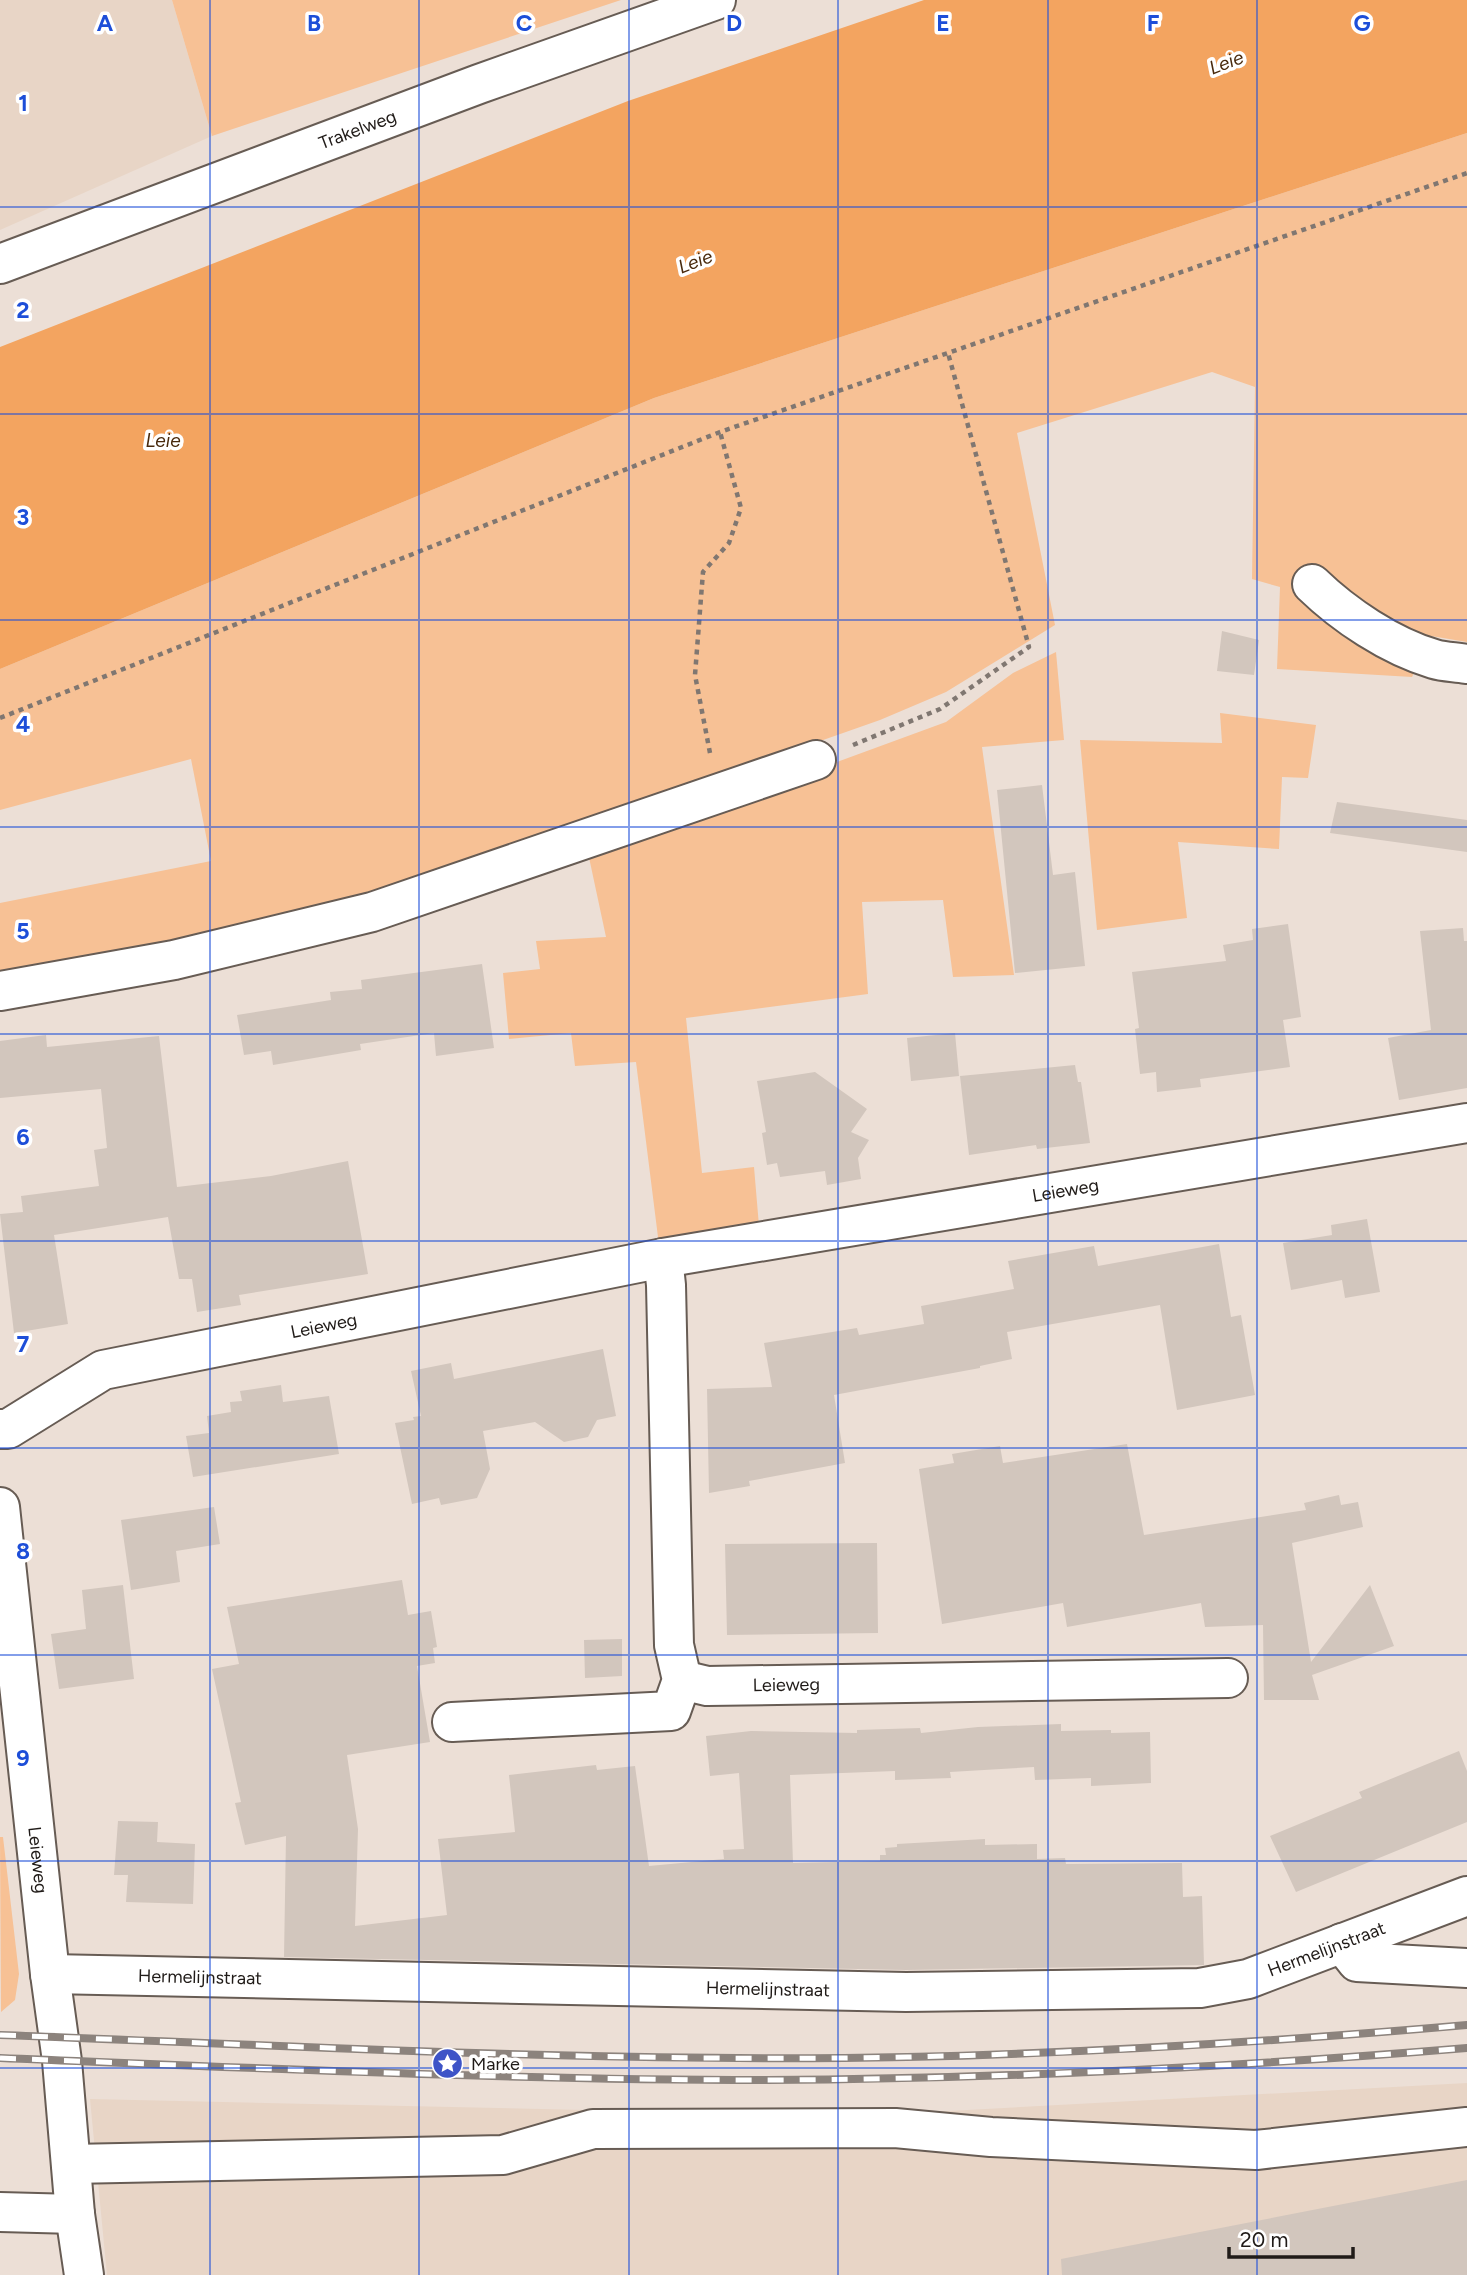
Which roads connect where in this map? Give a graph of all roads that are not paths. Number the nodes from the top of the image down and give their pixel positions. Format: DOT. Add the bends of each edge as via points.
graph roads {
  1 [pos="716,0"];
  2 [pos="0,264"];
  3 [pos="1312,584"];
  4 [pos="1467,664"];
  5 [pos="816,760"];
  6 [pos="0,991"];
  7 [pos="1467,1123"];
  8 [pos="663,1258"];
  9 [pos="0,1430"];
  10 [pos="0,1507"];
  11 [pos="1228,1678"];
  12 [pos="682,1680"];
  13 [pos="452,1722"];
  14 [pos="1467,1896"];
  15 [pos="1342,1943"];
  16 [pos="1467,1968"];
  17 [pos="50,1974"];
  18 [pos="1467,2127"];
  19 [pos="71,2164"];
  20 [pos="0,2213"];
  21 [pos="75,2214"];
  22 [pos="84,2275"];
  1 -- 2 [label="street, Trakelweg"];
  3 -- 4 [label="street" via="1391,641 1434,659"];
  5 -- 6 [label="street" via="372,912 173,960"];
  7 -- 8 [label="street, Leieweg"];
  8 -- 9 [label="street, Leieweg" via="103,1370"];
  8 -- 12 [label="street" via="674,1645"];
  10 -- 17 [label="street, Leieweg"];
  11 -- 12 [label="street, Leieweg" via="707,1686"];
  12 -- 13 [label="street" via="671,1711"];
  14 -- 15 [label="street, Hermelijnstraat"];
  15 -- 16 [label="street" via="1357,1962"];
  15 -- 17 [label="street, Hermelijnstraat" via="1248,1979 1200,1988 906,1992"];
  17 -- 19 [label="street, Leieweg"];
  18 -- 19 [label="street" via="1256,2150 895,2128 593,2129 503,2155"];
  19 -- 21 [label="street, Leieweg"];
  20 -- 21 [label="street"];
  21 -- 22 [label="street, Leieweg"];
}
